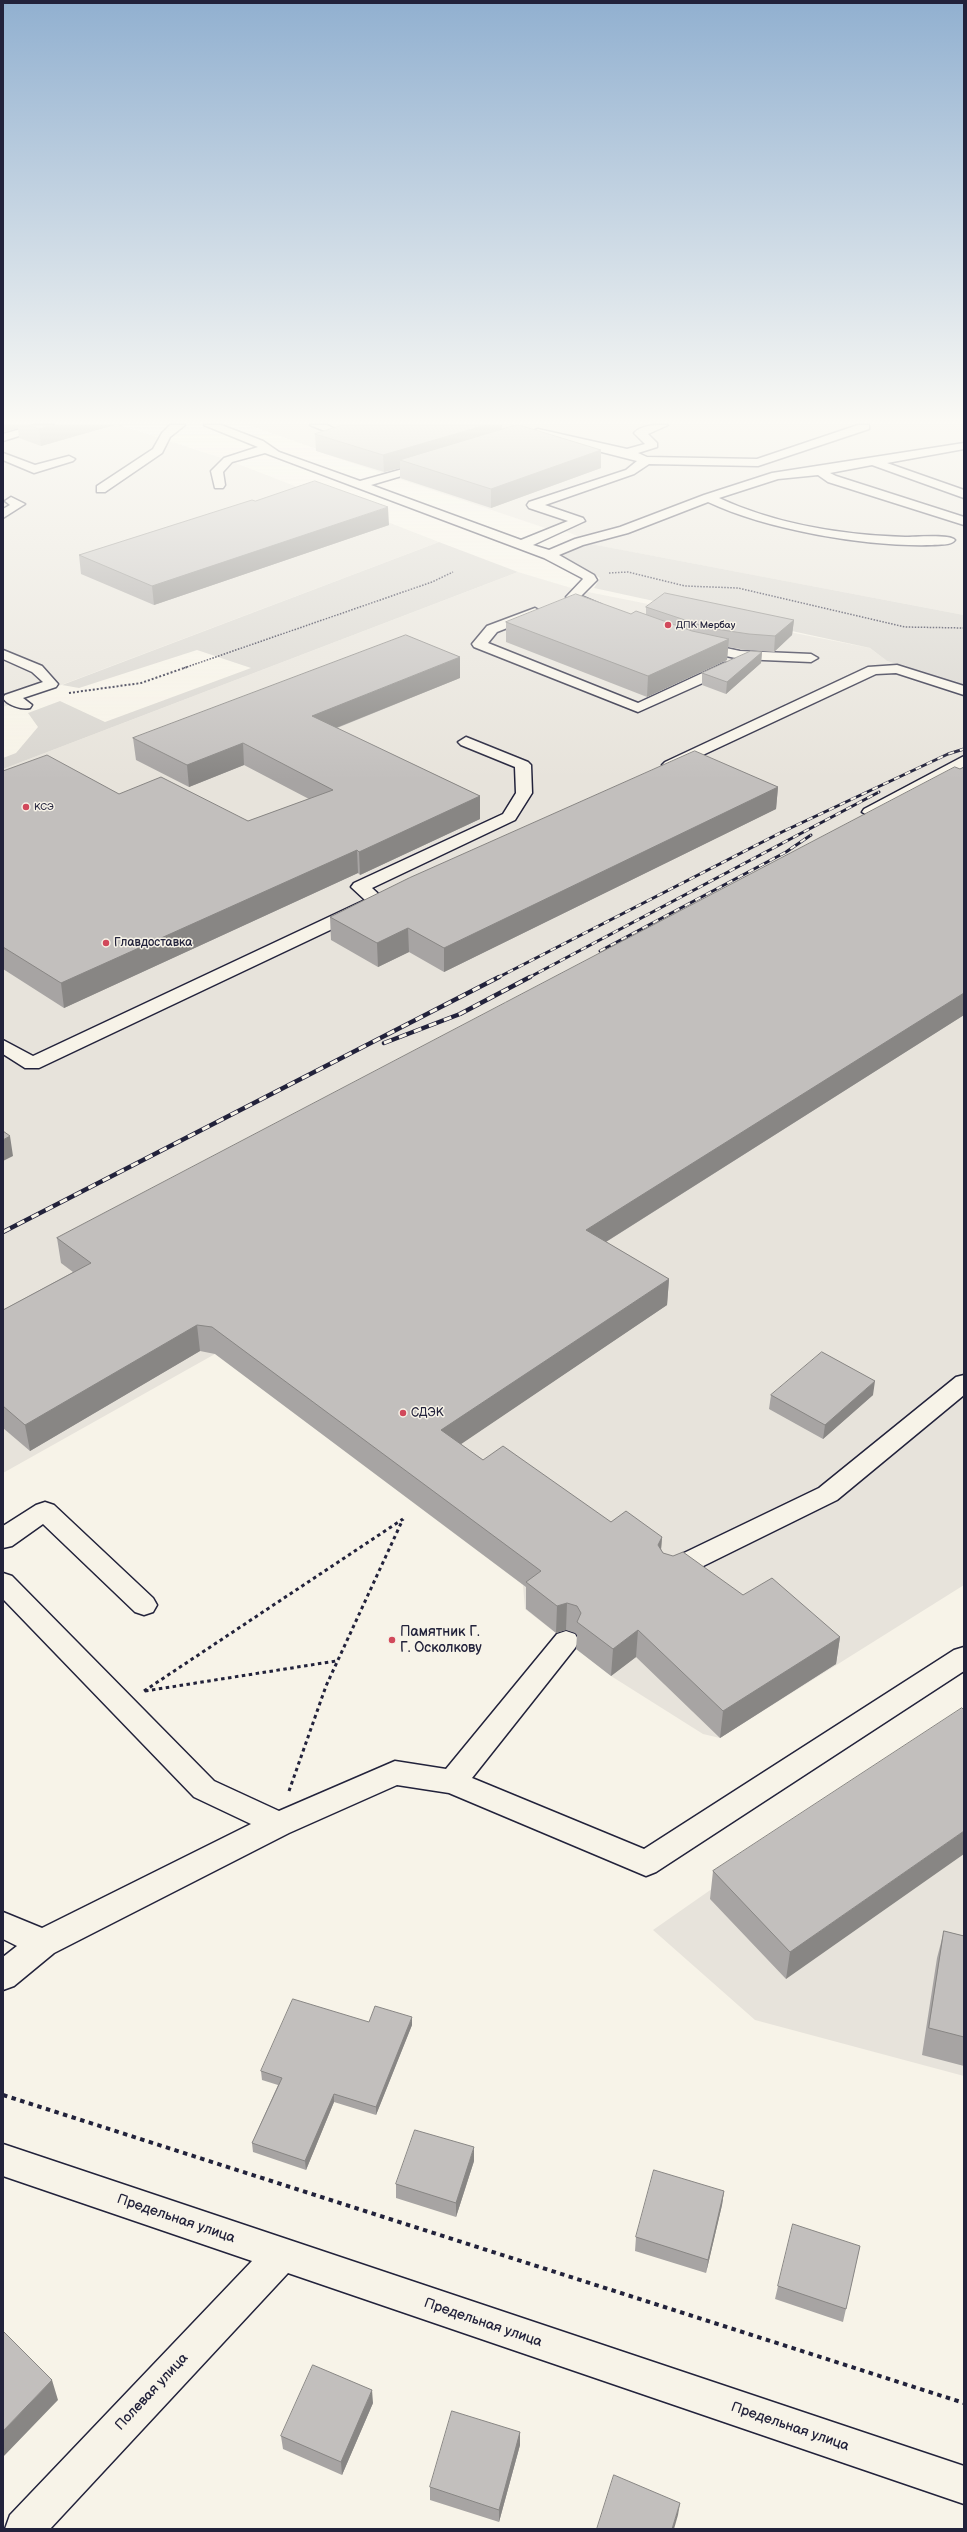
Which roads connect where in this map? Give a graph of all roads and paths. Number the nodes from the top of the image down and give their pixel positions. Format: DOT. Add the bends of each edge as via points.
graph roads {
  1 [pos="576,543"];
  2 [pos="523,544"];
  3 [pos="549,555"];
  4 [pos="453,572"];
  5 [pos="587,575"];
  6 [pos="573,597"];
  7 [pos="607,613"];
  8 [pos="964,628"];
  9 [pos="684,642"];
  10 [pos="3,654"];
  11 [pos="749,656"];
  12 [pos="811,658"];
  13 [pos="964,691"];
  14 [pos="25,705"];
  15 [pos="10,711"];
  16 [pos="466,742"];
  17 [pos="964,761"];
  18 [pos="657,771"];
  19 [pos="858,818"];
  20 [pos="3,1046"];
  21 [pos="964,1383"];
  22 [pos="3,1539"];
  23 [pos="670,1571"];
  24 [pos="3,1583"];
  25 [pos="144,1605"];
  26 [pos="566,1641"];
  27 [pos="964,1657"];
  28 [pos="336,1661"];
  29 [pos="133,1698"];
  30 [pos="452,1782"];
  31 [pos="279,1824"];
  32 [pos="3,1925"];
  33 [pos="43,1943"];
  34 [pos="3,1976"];
  35 [pos="3,2095"];
  36 [pos="3,2160"];
  37 [pos="281,2255"];
  38 [pos="964,2403"];
  39 [pos="964,2485"];
  40 [pos="24,2529"];
  1 -- 3 [label="street"];
  2 -- 3 [label="street"];
  3 -- 5 [label="street"];
  4 -- 14 [label="path" via="432,582 141,683 48,696"];
  5 -- 6 [label="street" via="590,580"];
  5 -- 8 [label="path" via="628,572 685,586 738,588 905,627"];
  6 -- 7 [label="street"];
  6 -- 11 [label="street" via="492,629 479,644 638,708"];
  9 -- 11 [label="street" via="714,651"];
  10 -- 14 [label="street" via="22,660 48,676 51,684 10,698"];
  11 -- 12 [label="street"];
  13 -- 18 [label="street" via="897,668 873,670"];
  14 -- 15 [label="street"];
  16 -- 20 [label="street" via="523,765 524,793 509,817 360,887 377,901 32,1064"];
  17 -- 19 [label="street"];
  21 -- 23 [label="street" via="828,1494"];
  22 -- 25 [label="street" via="45,1511"];
  24 -- 29 [label="street"];
  26 -- 30 [label="street"];
  27 -- 30 [label="street" via="646,1863"];
  28 -- 29 [label="path"];
  28 -- 29 [label="path" via="403,1519"];
  28 -- 31 [label="path" via="298,1763"];
  29 -- 31 [label="street" via="204,1789"];
  30 -- 31 [label="street" via="395,1773"];
  31 -- 33 [label="street"];
  32 -- 33 [label="street"];
  33 -- 34 [label="street"];
  35 -- 38 [label="path"];
  36 -- 37 [label="street, Предельная улица"];
  37 -- 39 [label="street, Предельная улица"];
  37 -- 40 [label="street, Полевая улица"];
}
